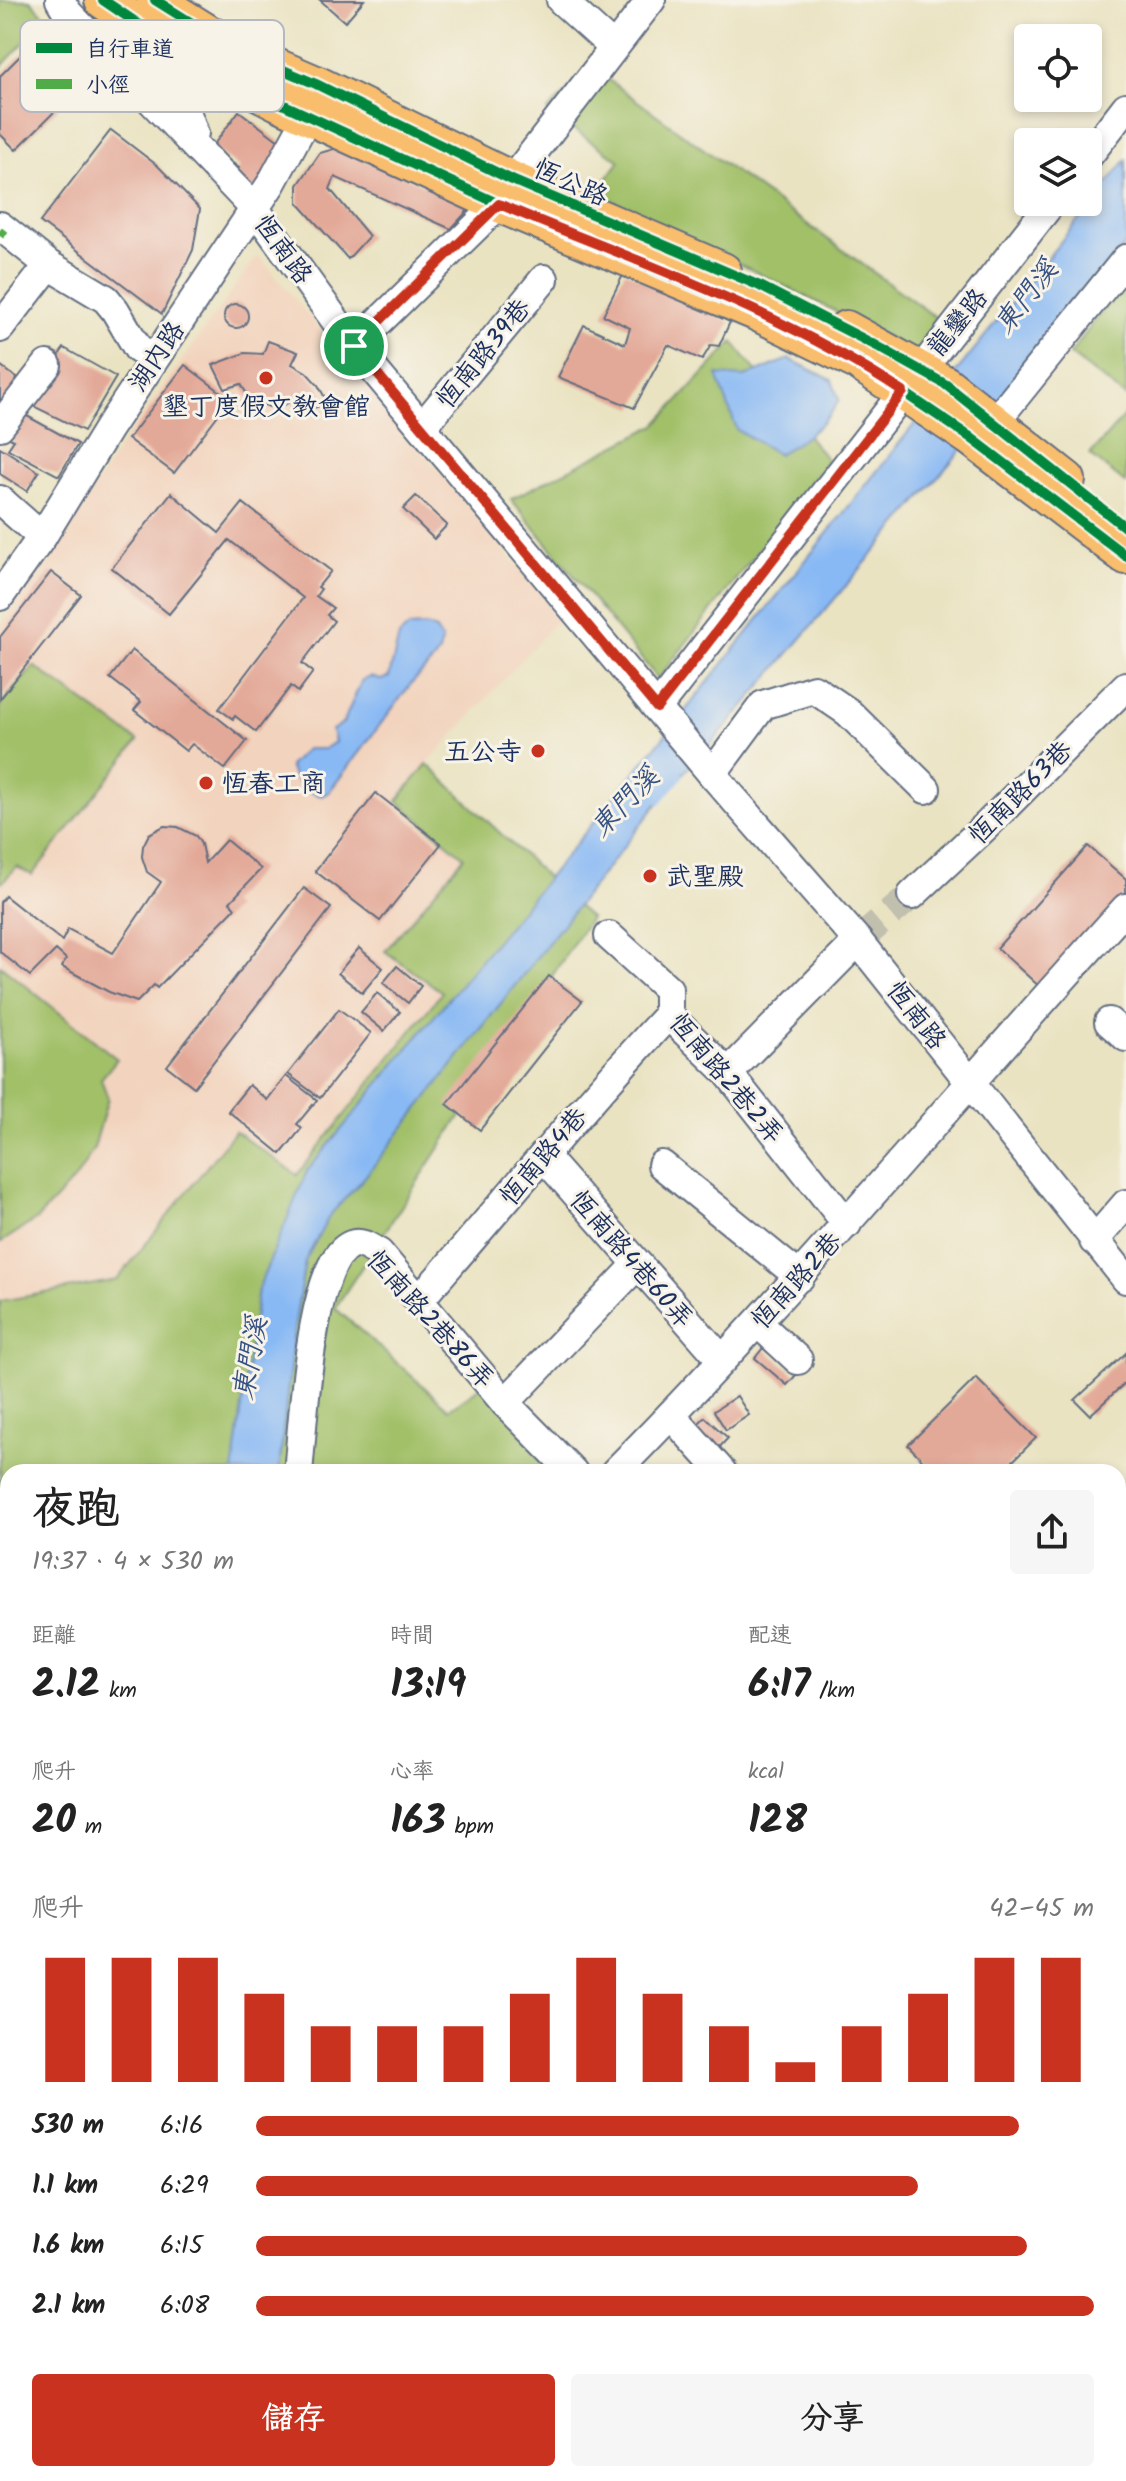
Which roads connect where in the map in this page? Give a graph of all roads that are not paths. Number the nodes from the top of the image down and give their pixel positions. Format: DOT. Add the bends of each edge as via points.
graph roads {
  1 [pos="60,0"];
  2 [pos="103,0"];
  3 [pos="561,0"];
  4 [pos="651,0"];
  5 [pos="75,20"];
  6 [pos="162,20"];
  7 [pos="613,47"];
  8 [pos="284,82"];
  9 [pos="309,98"];
  10 [pos="1126,107"];
  11 [pos="165,112"];
  12 [pos="185,112"];
  13 [pos="1102,138"];
  14 [pos="201,149"];
  15 [pos="506,192"];
  16 [pos="255,209"];
  17 [pos="1042,216"];
  18 [pos="0,226"];
  19 [pos="1126,259"];
  20 [pos="49,265"];
  21 [pos="544,279"];
  22 [pos="0,328"];
  23 [pos="354,346"];
  24 [pos="155,357"];
  25 [pos="47,365"];
  26 [pos="923,388"];
  27 [pos="0,426"];
  28 [pos="984,426"];
  29 [pos="422,427"];
  30 [pos="0,500"];
  31 [pos="1126,528"];
  32 [pos="42,537"];
  33 [pos="1126,556"];
  34 [pos="0,596"];
  35 [pos="1126,686"];
  36 [pos="663,715"];
  37 [pos="706,766"];
  38 [pos="926,789"];
  39 [pos="912,895"];
  40 [pos="1123,919"];
  41 [pos="609,936"];
  42 [pos="858,941"];
  43 [pos="668,1015"];
  44 [pos="728,1073"];
  45 [pos="970,1081"];
  46 [pos="544,1157"];
  47 [pos="662,1165"];
  48 [pos="1126,1204"];
  49 [pos="847,1224"];
  50 [pos="1094,1241"];
  51 [pos="636,1266"];
  52 [pos="800,1277"];
  53 [pos="1126,1279"];
  54 [pos="420,1299"];
  55 [pos="758,1323"];
  56 [pos="722,1360"];
  57 [pos="798,1360"];
  58 [pos="505,1403"];
  59 [pos="671,1415"];
  60 [pos="299,1464"];
  61 [pos="565,1464"];
  62 [pos="623,1464"];
  63 [pos="715,1464"];
  1 -- 5 [label="street, 恆南路"];
  2 -- 6 [label="main road"];
  3 -- 7 [label="street"];
  4 -- 7 [label="street"];
  7 -- 15 [label="street"];
  8 -- 9 [label="main road, 恆公路"];
  9 -- 15 [label="main road, 恆公路"];
  9 -- 16 [label="street, 湖內路" via="304,123"];
  10 -- 13 [label="street"];
  11 -- 14 [label="street, 恆南路"];
  12 -- 14 [label="street, 恆南路"];
  14 -- 16 [label="street, 恆南路"];
  15 -- 23 [label="street"];
  15 -- 26 [label="main road, 恆公路" via="760,286"];
  16 -- 23 [label="street, 恆南路"];
  16 -- 24 [label="street, 湖內路"];
  17 -- 26 [label="street, 龍鑾路"];
  18 -- 20 [label="street"];
  19 -- 28 [label="street"];
  20 -- 22 [label="street"];
  20 -- 24 [label="street" via="106,299 138,349"];
  21 -- 29 [label="street, 恆南路39巷"];
  23 -- 29 [label="street, 恆南路"];
  24 -- 32 [label="street, 湖內路"];
  25 -- 27 [label="street"];
  26 -- 28 [label="main road, 恆公路"];
  26 -- 36 [label="street, 龍鑾路"];
  28 -- 31 [label="main road"];
  28 -- 33 [label="main road"];
  29 -- 36 [label="street, 恆南路"];
  30 -- 32 [label="street"];
  32 -- 34 [label="street, 湖內路"];
  35 -- 39 [label="street, 恆南路63巷"];
  36 -- 37 [label="street, 恆南路"];
  37 -- 38 [label="street" via="763,705 814,689 848,712"];
  37 -- 42 [label="street, 恆南路"];
  40 -- 45 [label="street, 恆南路2巷"];
  41 -- 43 [label="street, 恆南路2巷2弄" via="668,989"];
  42 -- 44 [label="street"];
  42 -- 45 [label="street, 恆南路"];
  43 -- 44 [label="street, 恆南路2巷2弄"];
  43 -- 46 [label="street, 恆南路4巷"];
  44 -- 49 [label="street, 恆南路2巷2弄"];
  45 -- 49 [label="street, 恆南路2巷"];
  45 -- 50 [label="street, 恆南路"];
  46 -- 51 [label="street, 恆南路4巷60弄"];
  46 -- 54 [label="street, 恆南路4巷"];
  47 -- 52 [label="street"];
  48 -- 50 [label="street"];
  49 -- 52 [label="street, 恆南路2巷"];
  50 -- 53 [label="street, 恆南路"];
  51 -- 56 [label="street, 恆南路4巷60弄"];
  51 -- 58 [label="street, 恆南路2巷86弄"];
  52 -- 55 [label="street, 恆南路2巷"];
  54 -- 58 [label="street, 恆南路2巷86弄"];
  54 -- 60 [label="street, 恆南路2巷86弄" via="379,1253 363,1244 350,1245 338,1255 313,1325"];
  55 -- 56 [label="street, 恆南路2巷"];
  55 -- 57 [label="street"];
  56 -- 59 [label="street, 恆南路2巷"];
  58 -- 61 [label="street, 恆南路2巷86弄"];
  59 -- 62 [label="street, 恆南路2巷"];
  59 -- 63 [label="street"];
}
